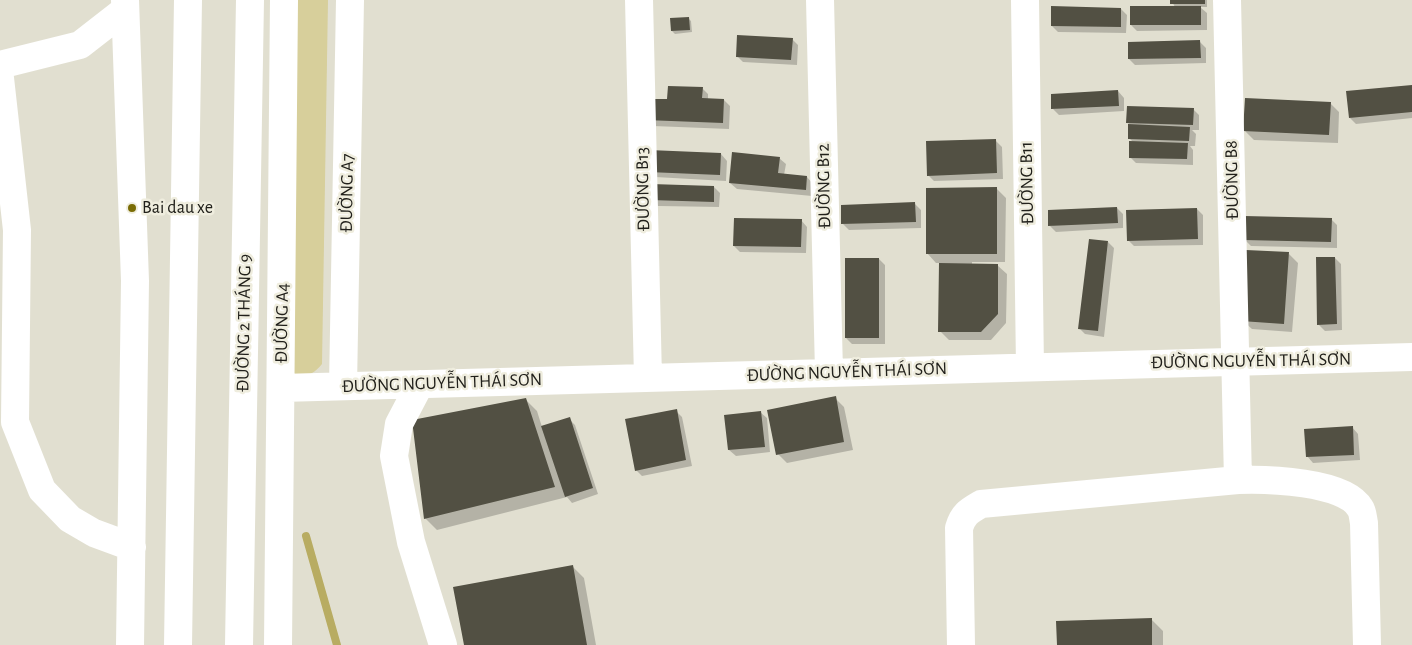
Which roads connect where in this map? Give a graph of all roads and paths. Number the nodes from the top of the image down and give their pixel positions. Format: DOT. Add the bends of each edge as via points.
graph roads {
  1 [pos="188,0"];
  2 [pos="250,0"];
  3 [pos="284,0"];
  4 [pos="350,0"];
  5 [pos="639,0"];
  6 [pos="820,0"];
  7 [pos="1025,0"];
  8 [pos="1227,0"];
  9 [pos="125,5"];
  10 [pos="0,65"];
  11 [pos="0,78"];
  12 [pos="1412,357"];
  13 [pos="1236,361"];
  14 [pos="1030,366"];
  15 [pos="829,372"];
  16 [pos="648,378"];
  17 [pos="420,384"];
  18 [pos="343,386"];
  19 [pos="281,388"];
  20 [pos="1238,480"];
  21 [pos="132,547"];
  22 [pos="130,645"];
  23 [pos="178,645"];
  24 [pos="238,645"];
  25 [pos="278,645"];
  26 [pos="443,645"];
  27 [pos="961,645"];
  28 [pos="1367,645"];
  1 -- 23 [label="main road"];
  2 -- 24 [label="main road, ĐƯỜNG 2 THÁNG 9"];
  3 -- 19 [label="main road, ĐƯỜNG A4"];
  4 -- 18 [label="main road, ĐƯỜNG A7"];
  5 -- 16 [label="main road, ĐƯỜNG B13"];
  6 -- 15 [label="main road, ĐƯỜNG B12"];
  7 -- 14 [label="main road, ĐƯỜNG B11"];
  8 -- 13 [label="main road, ĐƯỜNG B8"];
  9 -- 10 [label="main road" via="80,45"];
  9 -- 21 [label="main road" via="135,281"];
  11 -- 21 [label="main road" via="17,230 15,422 42,490 70,519 94,533"];
  12 -- 13 [label="main road, ĐƯỜNG NGUYỄN THÁI SƠN"];
  13 -- 14 [label="main road, ĐƯỜNG NGUYỄN THÁI SƠN"];
  13 -- 20 [label="main road, ĐƯỜNG B8"];
  14 -- 15 [label="main road, ĐƯỜNG NGUYỄN THÁI SƠN"];
  15 -- 16 [label="main road, ĐƯỜNG NGUYỄN THÁI SƠN"];
  16 -- 17 [label="main road, ĐƯỜNG NGUYỄN THÁI SƠN"];
  17 -- 18 [label="main road, ĐƯỜNG NGUYỄN THÁI SƠN"];
  17 -- 26 [label="main road" via="399,424 394,456 411,542"];
  18 -- 19 [label="main road, ĐƯỜNG NGUYỄN THÁI SƠN"];
  19 -- 25 [label="main road, ĐƯỜNG A4"];
  20 -- 27 [label="main road" via="981,504 962,516 959,528"];
  20 -- 28 [label="main road" via="1322,486 1345,495 1360,508 1364,523"];
  21 -- 22 [label="main road"];
}
